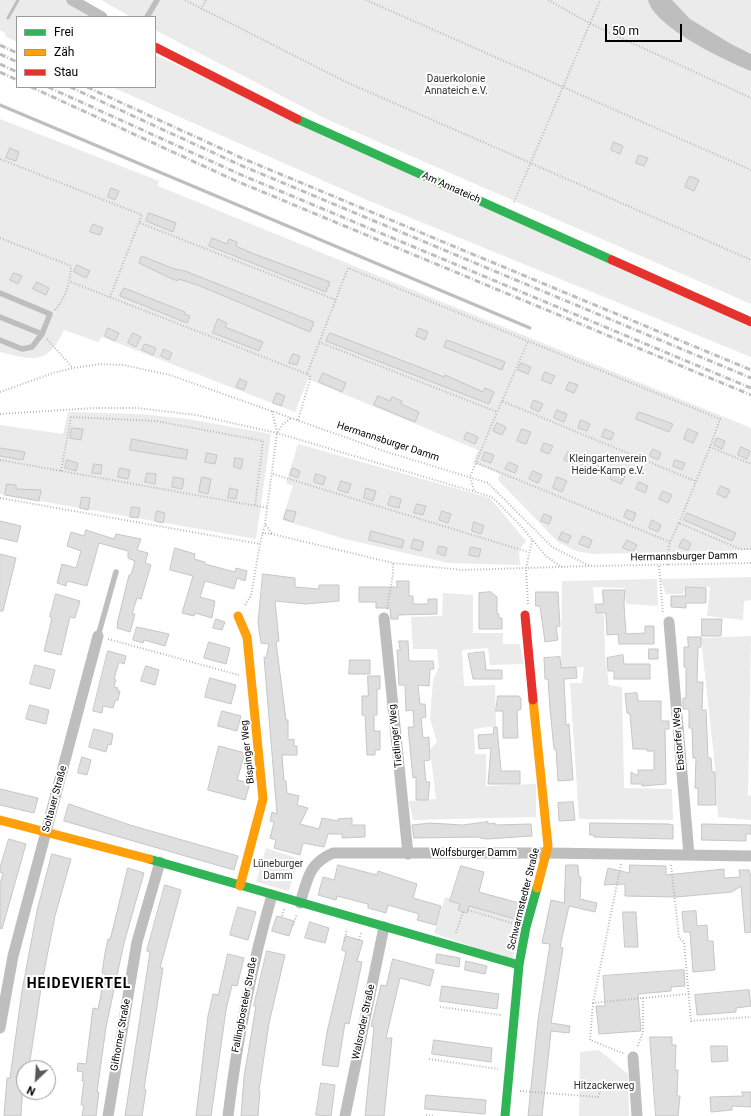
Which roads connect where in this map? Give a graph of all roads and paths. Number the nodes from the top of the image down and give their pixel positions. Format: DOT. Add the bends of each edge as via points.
graph roads {
  1 [pos="72,0"];
  2 [pos="157,0"];
  3 [pos="185,0"];
  4 [pos="206,0"];
  5 [pos="366,0"];
  6 [pos="548,0"];
  7 [pos="600,0"];
  8 [pos="201,10"];
  9 [pos="100,16"];
  10 [pos="148,16"];
  11 [pos="591,24"];
  12 [pos="156,48"];
  13 [pos="564,88"];
  14 [pos="751,98"];
  15 [pos="0,159"];
  16 [pos="531,163"];
  17 [pos="751,170"];
  18 [pos="509,214"];
  19 [pos="140,223"];
  20 [pos="0,238"];
  21 [pos="751,260"];
  22 [pos="70,282"];
  23 [pos="0,293"];
  24 [pos="110,296"];
  25 [pos="336,300"];
  26 [pos="50,314"];
  27 [pos="0,317"];
  28 [pos="751,322"];
  29 [pos="42,334"];
  30 [pos="0,340"];
  31 [pos="528,341"];
  32 [pos="319,342"];
  33 [pos="73,368"];
  34 [pos="307,374"];
  35 [pos="0,392"];
  36 [pos="502,401"];
  37 [pos="272,411"];
  38 [pos="498,412"];
  39 [pos="0,414"];
  40 [pos="291,418"];
  41 [pos="298,420"];
  42 [pos="277,433"];
  43 [pos="710,447"];
  44 [pos="0,460"];
  45 [pos="477,463"];
  46 [pos="751,464"];
  47 [pos="61,471"];
  48 [pos="273,474"];
  49 [pos="470,477"];
  50 [pos="695,481"];
  51 [pos="474,490"];
  52 [pos="0,498"];
  53 [pos="255,506"];
  54 [pos="268,508"];
  55 [pos="679,523"];
  56 [pos="266,524"];
  57 [pos="262,533"];
  58 [pos="272,534"];
  59 [pos="532,540"];
  60 [pos="670,542"];
  61 [pos="260,544"];
  62 [pos="751,549"];
  63 [pos="528,552"];
  64 [pos="393,563"];
  65 [pos="751,563"];
  66 [pos="668,565"];
  67 [pos="590,566"];
  68 [pos="659,566"];
  69 [pos="563,568"];
  70 [pos="526,569"];
  71 [pos="116,572"];
  72 [pos="525,615"];
  73 [pos="238,616"];
  74 [pos="384,618"];
  75 [pos="669,622"];
  76 [pos="98,636"];
  77 [pos="252,678"];
  78 [pos="0,820"];
  79 [pos="47,831"];
  80 [pos="546,853"];
  81 [pos="408,854"];
  82 [pos="623,855"];
  83 [pos="689,855"];
  84 [pos="670,856"];
  85 [pos="751,856"];
  86 [pos="160,862"];
  87 [pos="240,886"];
  88 [pos="272,895"];
  89 [pos="300,903"];
  90 [pos="468,910"];
  91 [pos="463,912"];
  92 [pos="294,922"];
  93 [pos="294,926"];
  94 [pos="526,927"];
  95 [pos="384,928"];
  96 [pos="452,946"];
  97 [pos="519,965"];
  98 [pos="689,994"];
  99 [pos="643,998"];
  100 [pos="593,1003"];
  101 [pos="440,1007"];
  102 [pos="514,1017"];
  103 [pos="751,1017"];
  104 [pos="0,1028"];
  105 [pos="633,1057"];
  106 [pos="429,1059"];
  107 [pos="509,1070"];
  108 [pos="636,1088"];
  109 [pos="507,1090"];
  110 [pos="426,1115"];
  111 [pos="108,1116"];
  112 [pos="228,1116"];
  113 [pos="345,1116"];
  114 [pos="434,1116"];
  115 [pos="505,1116"];
  116 [pos="637,1116"];
  1 -- 9 [label="street"];
  2 -- 10 [label="lane"];
  3 -- 8 [label="path"];
  4 -- 8 [label="path"];
  5 -- 13 [label="path"];
  6 -- 11 [label="path"];
  7 -- 11 [label="path"];
  8 -- 16 [label="path" via="344,81"];
  11 -- 13 [label="path"];
  11 -- 14 [label="path"];
  12 -- 18 [label="street, Am Annateich" via="289,116"];
  13 -- 16 [label="path"];
  13 -- 17 [label="path"];
  15 -- 19 [label="path" via="142,215"];
  16 -- 18 [label="path"];
  16 -- 21 [label="path"];
  18 -- 28 [label="street, Am Annateich"];
  19 -- 24 [label="path"];
  19 -- 25 [label="path"];
  20 -- 22 [label="path" via="71,266"];
  22 -- 24 [label="path"];
  22 -- 26 [label="path" via="62,302"];
  23 -- 26 [label="lane"];
  24 -- 34 [label="path"];
  25 -- 31 [label="path" via="348,268"];
  25 -- 32 [label="path"];
  26 -- 29 [label="lane"];
  27 -- 29 [label="lane"];
  29 -- 30 [label="lane" via="32,347 22,349"];
  29 -- 33 [label="path"];
  31 -- 36 [label="path"];
  31 -- 43 [label="path" via="720,419"];
  32 -- 34 [label="path"];
  32 -- 38 [label="path"];
  33 -- 35 [label="path, Hermannsburger Damm"];
  33 -- 37 [label="path, Hermannsburger Damm" via="101,364 144,369 170,375"];
  34 -- 41 [label="path" via="310,380"];
  36 -- 38 [label="path"];
  36 -- 50 [label="path"];
  37 -- 40 [label="path, Hermannsburger Damm"];
  37 -- 42 [label="path"];
  38 -- 45 [label="path"];
  39 -- 42 [label="path" via="138,408 196,415"];
  40 -- 41 [label="path, Hermannsburger Damm"];
  40 -- 42 [label="path"];
  41 -- 49 [label="path, Hermannsburger Damm" via="384,451"];
  42 -- 48 [label="path"];
  42 -- 51 [label="path"];
  43 -- 46 [label="path"];
  43 -- 50 [label="path"];
  44 -- 47 [label="path"];
  45 -- 49 [label="path"];
  45 -- 60 [label="path"];
  47 -- 53 [label="path"];
  47 -- 53 [label="path" via="71,417 156,421 262,441"];
  48 -- 54 [label="path"];
  48 -- 63 [label="path"];
  49 -- 51 [label="path"];
  49 -- 67 [label="path, Hermannsburger Damm" via="493,487 552,547"];
  50 -- 55 [label="path"];
  51 -- 59 [label="path" via="492,497"];
  52 -- 61 [label="path"];
  53 -- 54 [label="path"];
  54 -- 56 [label="path"];
  55 -- 60 [label="path"];
  55 -- 62 [label="path" via="740,549"];
  56 -- 57 [label="path"];
  56 -- 58 [label="path"];
  57 -- 58 [label="path"];
  57 -- 61 [label="path"];
  58 -- 64 [label="path"];
  59 -- 63 [label="path"];
  59 -- 69 [label="path" via="546,556"];
  60 -- 66 [label="path"];
  61 -- 73 [label="path" via="251,596"];
  63 -- 70 [label="path"];
  64 -- 70 [label="path" via="463,570"];
  64 -- 74 [label="path"];
  65 -- 66 [label="path, Hermannsburger Damm"];
  66 -- 68 [label="path, Hermannsburger Damm"];
  67 -- 68 [label="path, Hermannsburger Damm"];
  67 -- 69 [label="path"];
  68 -- 75 [label="path" via="663,619"];
  69 -- 70 [label="path"];
  70 -- 72 [label="path" via="529,601"];
  71 -- 76 [label="lane, Soltauer Straße"];
  72 -- 80 [label="street, Schwarmstedter Straße" via="548,846"];
  73 -- 77 [label="street, Bispinger Weg" via="247,637"];
  74 -- 81 [label="street, Tietlinger Weg"];
  75 -- 83 [label="street, Ebstorfer Weg"];
  76 -- 77 [label="path"];
  76 -- 79 [label="street, Soltauer Straße"];
  77 -- 87 [label="street, Bispinger Weg" via="263,799"];
  78 -- 79 [label="street"];
  79 -- 86 [label="street"];
  79 -- 104 [label="street, Soltauer Straße" via="14,956"];
  80 -- 81 [label="street, Wolfsburger Damm"];
  80 -- 82 [label="street, Wolfsburger Damm"];
  80 -- 94 [label="street, Schwarmstedter Straße"];
  81 -- 89 [label="street, Wolfsburger Damm" via="333,853 326,856 320,859 312,870"];
  82 -- 84 [label="street, Wolfsburger Damm"];
  82 -- 100 [label="path"];
  83 -- 84 [label="street, Wolfsburger Damm"];
  83 -- 85 [label="street, Wolfsburger Damm"];
  84 -- 98 [label="path" via="679,938 684,942"];
  86 -- 87 [label="street"];
  86 -- 111 [label="street, Gifhorner Straße" via="137,942"];
  87 -- 88 [label="street"];
  88 -- 89 [label="street"];
  88 -- 112 [label="street, Fallingbosteler Straße" via="244,1006"];
  89 -- 95 [label="street"];
  90 -- 94 [label="path"];
  91 -- 96 [label="path"];
  92 -- 93 [label="path"];
  94 -- 97 [label="street, Schwarmstedter Straße"];
  95 -- 96 [label="street"];
  95 -- 113 [label="street, Walsroder Straße"];
  96 -- 97 [label="street"];
  97 -- 102 [label="street, Schwarmstedter Straße"];
  98 -- 99 [label="path"];
  98 -- 103 [label="path" via="691,1021"];
  99 -- 100 [label="path"];
  99 -- 105 [label="path" via="643,1032"];
  100 -- 105 [label="path" via="590,1040"];
  101 -- 102 [label="path"];
  102 -- 107 [label="street, Schwarmstedter Straße"];
  105 -- 108 [label="street"];
  106 -- 107 [label="path"];
  107 -- 109 [label="street, Schwarmstedter Straße"];
  108 -- 109 [label="path" via="602,1085 598,1097"];
  108 -- 116 [label="street"];
  109 -- 115 [label="street, Schwarmstedter Straße"];
  110 -- 114 [label="path"];
}
